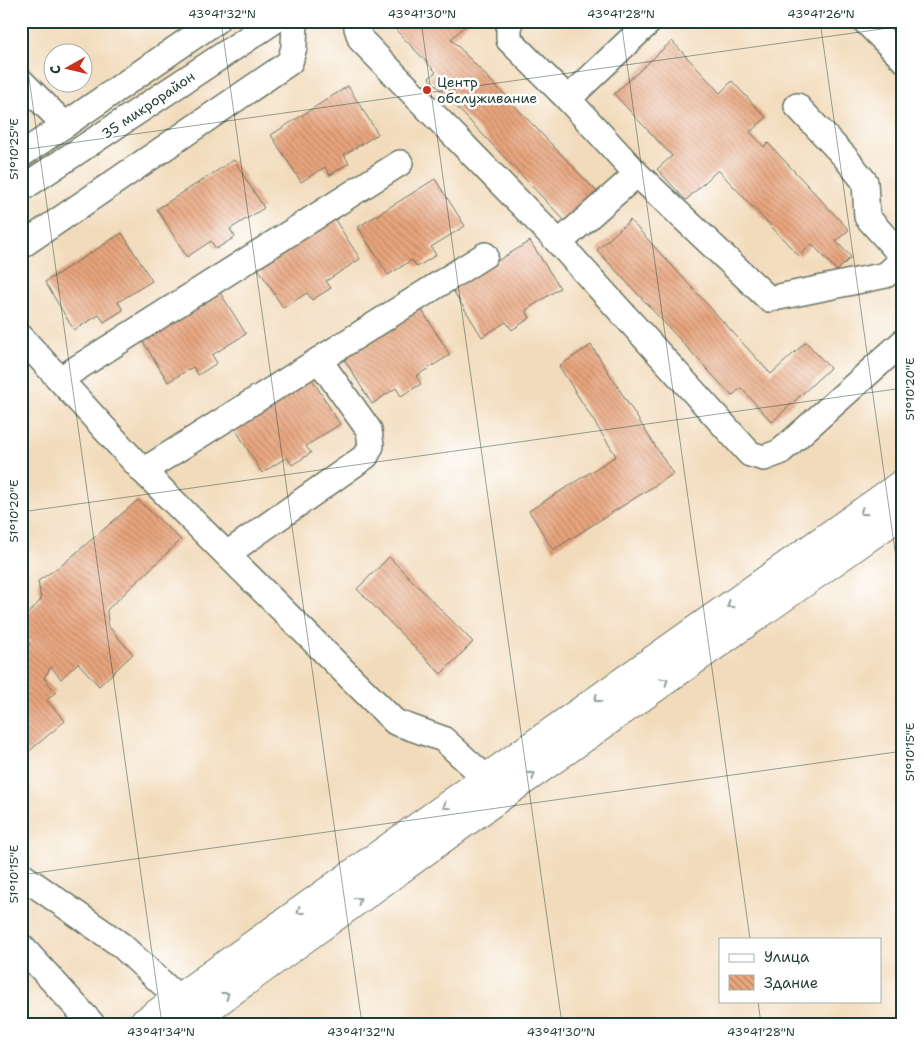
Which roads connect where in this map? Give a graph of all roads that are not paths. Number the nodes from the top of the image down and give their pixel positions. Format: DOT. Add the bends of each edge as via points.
graph roads {
  1 [pos="216,21"];
  2 [pos="274,21"];
  3 [pos="295,21"];
  4 [pos="360,21"];
  5 [pos="509,21"];
  6 [pos="650,21"];
  7 [pos="865,21"];
  8 [pos="903,59"];
  9 [pos="21,81"];
  10 [pos="568,99"];
  11 [pos="797,106"];
  12 [pos="65,126"];
  13 [pos="21,155"];
  14 [pos="400,163"];
  15 [pos="637,174"];
  16 [pos="21,189"];
  17 [pos="559,243"];
  18 [pos="21,246"];
  19 [pos="485,255"];
  20 [pos="903,258"];
  21 [pos="21,337"];
  22 [pos="903,342"];
  23 [pos="319,360"];
  24 [pos="60,379"];
  25 [pos="143,471"];
  26 [pos="903,484"];
  27 [pos="903,513"];
  28 [pos="227,554"];
  29 [pos="494,787"];
  30 [pos="21,875"];
  31 [pos="21,946"];
  32 [pos="178,998"];
  33 [pos="92,1024"];
  34 [pos="142,1024"];
  35 [pos="187,1024"];
  1 -- 12 [label="street"];
  2 -- 16 [label="street, 35 микрорайон"];
  3 -- 18 [label="street" via="290,62"];
  4 -- 17 [label="street" via="357,28 361,40"];
  5 -- 10 [label="street" via="509,40"];
  6 -- 10 [label="street"];
  7 -- 8 [label="street"];
  9 -- 12 [label="street"];
  10 -- 15 [label="street"];
  11 -- 20 [label="street" via="865,182 867,217"];
  12 -- 13 [label="street"];
  14 -- 24 [label="street"];
  15 -- 17 [label="street"];
  15 -- 20 [label="street" via="769,299 886,275"];
  17 -- 22 [label="street" via="750,454 764,458 780,452"];
  19 -- 23 [label="street"];
  21 -- 24 [label="street"];
  23 -- 25 [label="street"];
  23 -- 28 [label="street" via="369,430 371,446 366,456"];
  24 -- 25 [label="street"];
  25 -- 28 [label="street"];
  26 -- 29 [label="main road, one-way"];
  29 -- 27 [label="main road, one-way"];
  28 -- 29 [label="street" via="395,722 443,739"];
  29 -- 32 [label="main road, one-way"];
  35 -- 29 [label="main road, one-way"];
  30 -- 32 [label="street" via="121,944"];
  31 -- 33 [label="street"];
  32 -- 34 [label="main road"];
}
